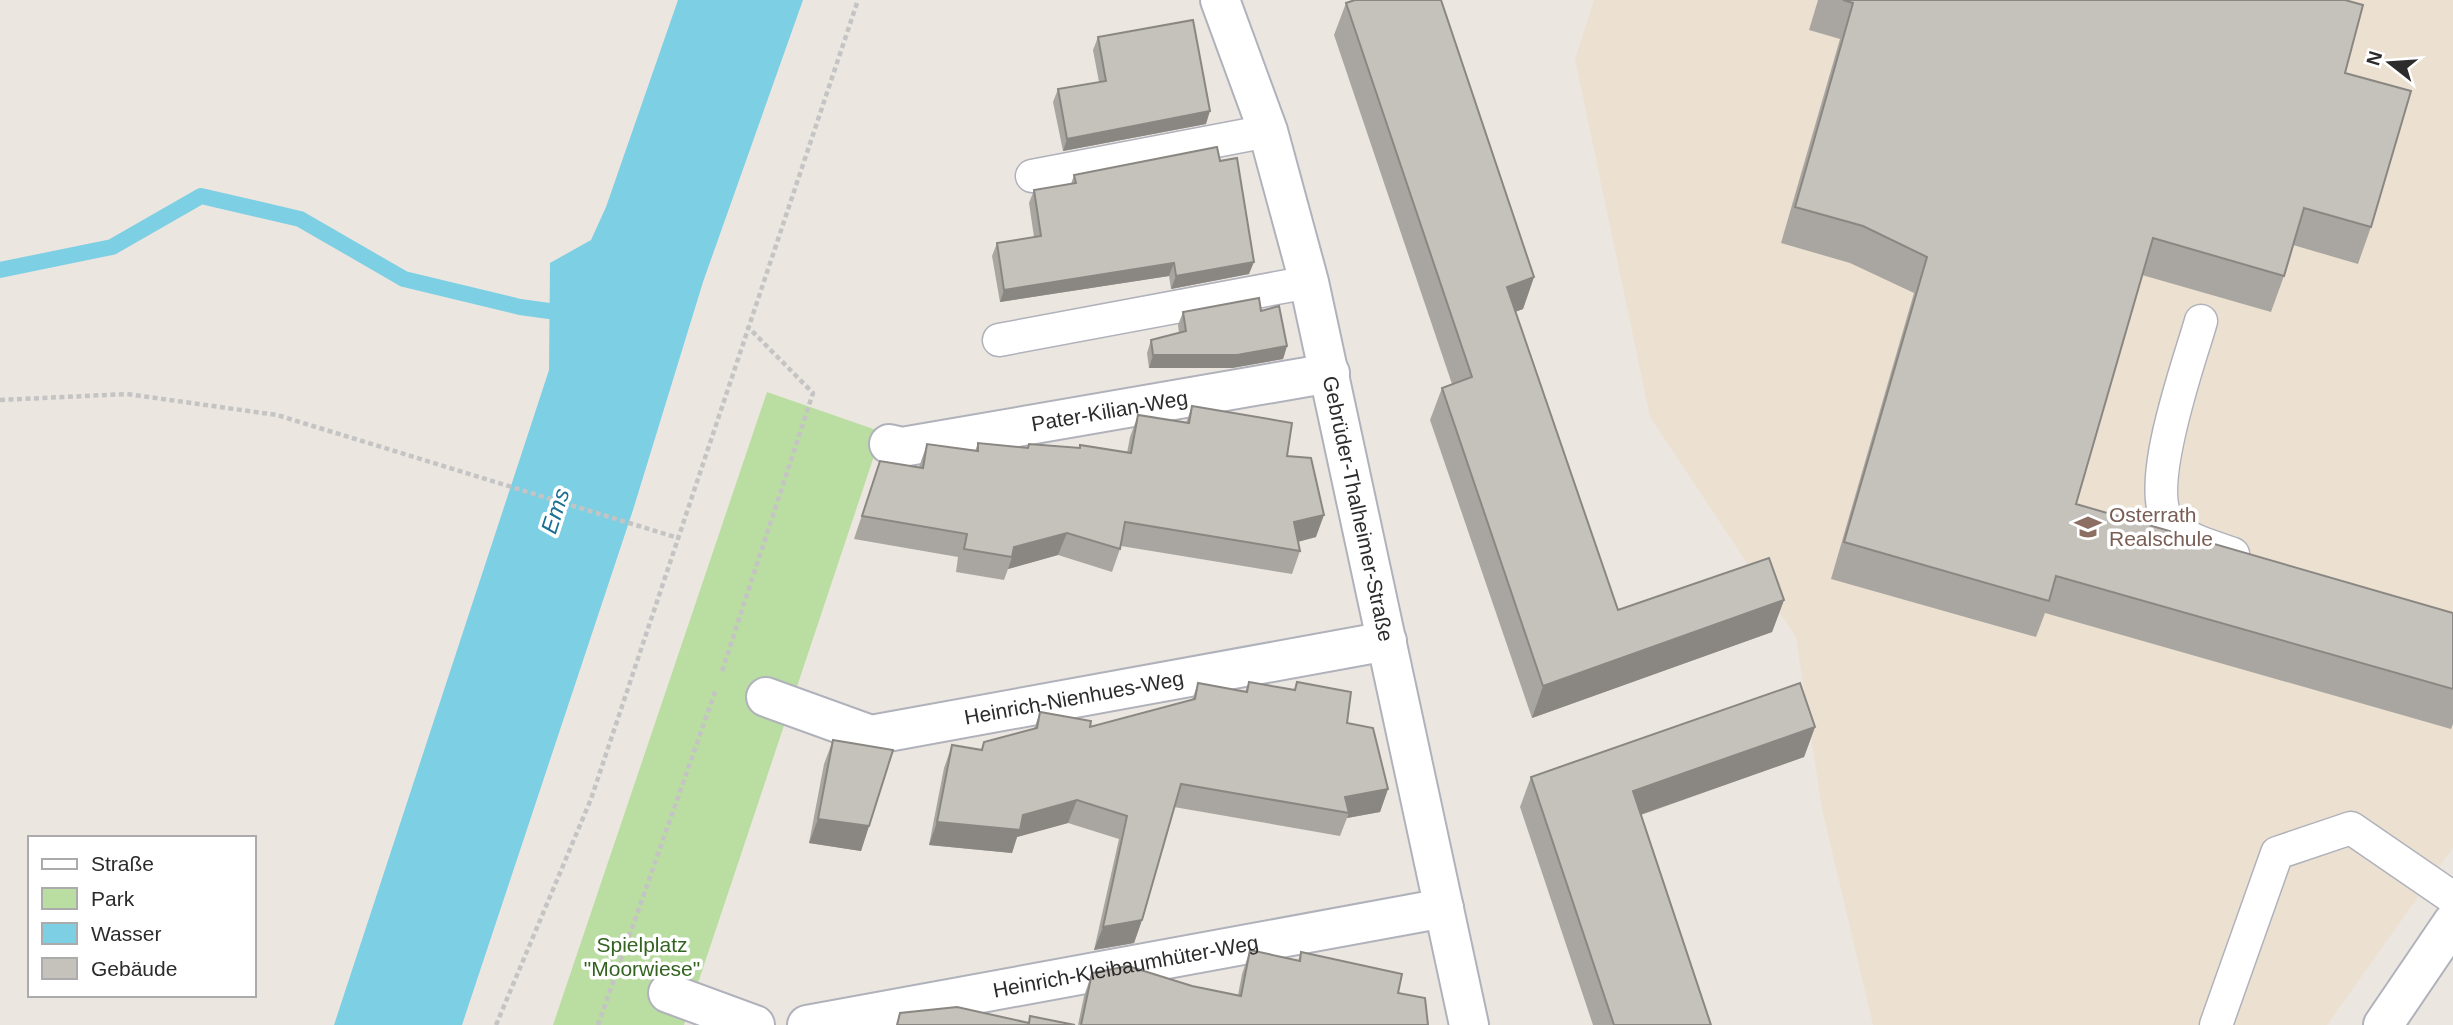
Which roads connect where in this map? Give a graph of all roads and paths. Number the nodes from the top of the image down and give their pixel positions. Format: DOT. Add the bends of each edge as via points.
graph roads {
  1 [pos="858,0"];
  2 [pos="1220,0"];
  3 [pos="1268,131"];
  4 [pos="1032,176"];
  5 [pos="1309,282"];
  6 [pos="2201,321"];
  7 [pos="747,326"];
  8 [pos="999,340"];
  9 [pos="1330,373"];
  10 [pos="0,400"];
  11 [pos="889,444"];
  12 [pos="678,538"];
  13 [pos="2259,564"];
  14 [pos="1387,641"];
  15 [pos="766,697"];
  16 [pos="2453,898"];
  17 [pos="1444,908"];
  18 [pos="2453,922"];
  19 [pos="668,993"];
  20 [pos="496,1025"];
  21 [pos="598,1025"];
  22 [pos="755,1025"];
  23 [pos="807,1025"];
  24 [pos="1469,1025"];
  25 [pos="2216,1025"];
  26 [pos="2383,1025"];
  1 -- 7 [label="path"];
  2 -- 3 [label="street, Gebrüder-Thalheimer-Straße"];
  3 -- 4 [label="lane"];
  3 -- 5 [label="street, Gebrüder-Thalheimer-Straße"];
  5 -- 8 [label="lane"];
  5 -- 9 [label="street, Gebrüder-Thalheimer-Straße"];
  6 -- 13 [label="lane" via="2161,469 2162,507 2172,527"];
  7 -- 12 [label="path"];
  7 -- 21 [label="path" via="813,393 720,679"];
  9 -- 11 [label="street, Pater-Kilian-Weg" via="902,447"];
  9 -- 14 [label="street, Gebrüder-Thalheimer-Straße"];
  10 -- 12 [label="path" via="127,394 277,415"];
  12 -- 20 [label="path" via="591,799"];
  14 -- 15 [label="street, Heinrich-Nienhues-Weg" via="871,735"];
  14 -- 17 [label="street, Gebrüder-Thalheimer-Straße"];
  16 -- 25 [label="lane" via="2351,828 2277,853"];
  17 -- 23 [label="street, Heinrich-Kleibaumhüter-Weg"];
  17 -- 24 [label="street, Gebrüder-Thalheimer-Straße"];
  18 -- 26 [label="street"];
  19 -- 22 [label="street"];
}
